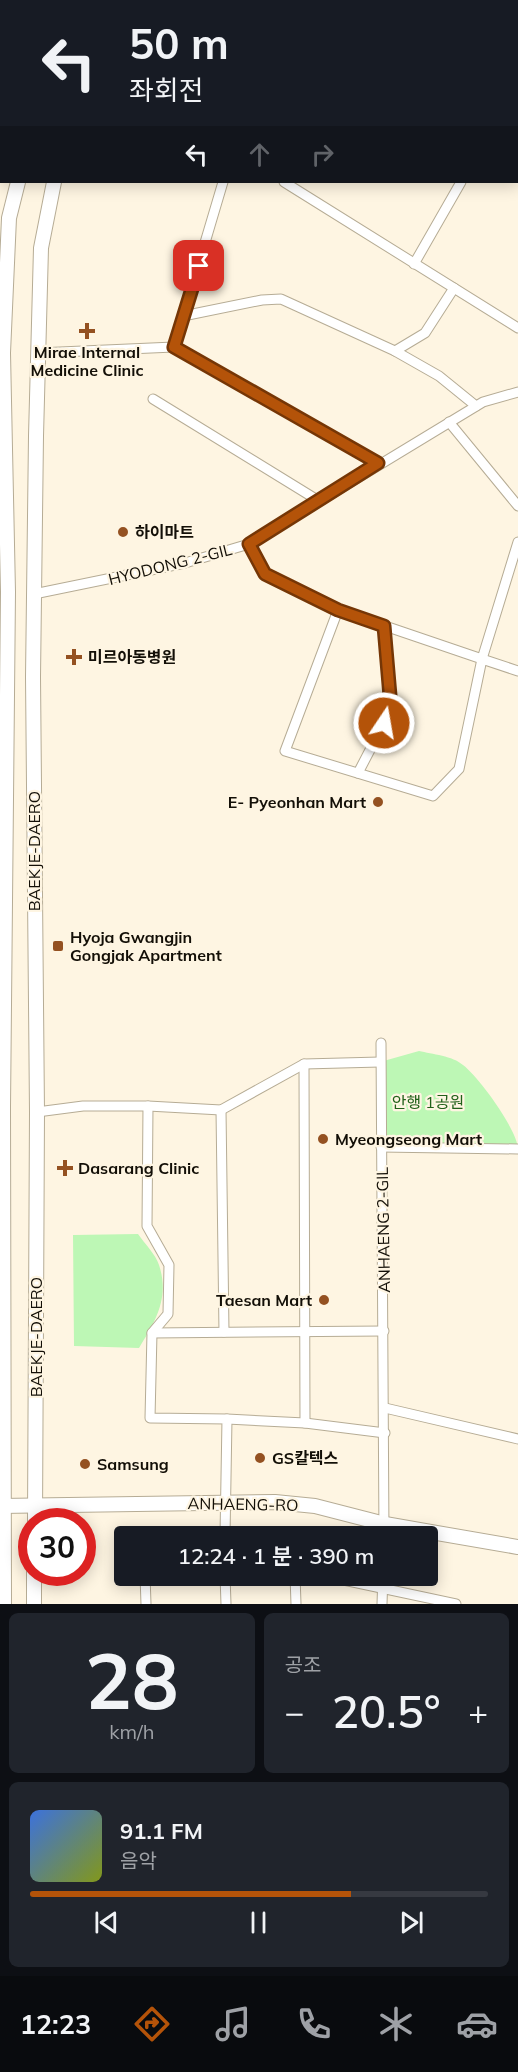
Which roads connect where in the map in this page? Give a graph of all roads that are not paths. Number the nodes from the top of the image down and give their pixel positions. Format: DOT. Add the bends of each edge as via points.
graph roads {
  1 [pos="18,183"];
  2 [pos="54,183"];
  3 [pos="224,183"];
  4 [pos="286,183"];
  5 [pos="459,183"];
  6 [pos="4,217"];
  7 [pos="414,264"];
  8 [pos="454,288"];
  9 [pos="183,316"];
  10 [pos="518,328"];
  11 [pos="174,347"];
  12 [pos="395,351"];
  13 [pos="37,353"];
  14 [pos="518,392"];
  15 [pos="153,399"];
  16 [pos="476,406"];
  17 [pos="449,422"];
  18 [pos="378,463"];
  19 [pos="320,501"];
  20 [pos="518,506"];
  21 [pos="3,536"];
  22 [pos="518,542"];
  23 [pos="249,544"];
  24 [pos="4,592"];
  25 [pos="34,594"];
  26 [pos="338,610"];
  27 [pos="384,626"];
  28 [pos="482,659"];
  29 [pos="518,671"];
  30 [pos="358,773"];
  31 [pos="381,1043"];
  32 [pos="380,1062"];
  33 [pos="304,1064"];
  34 [pos="148,1106"];
  35 [pos="221,1110"];
  36 [pos="37,1112"];
  37 [pos="381,1147"];
  38 [pos="518,1149"];
  39 [pos="384,1331"];
  40 [pos="224,1332"];
  41 [pos="304,1332"];
  42 [pos="152,1333"];
  43 [pos="385,1408"];
  44 [pos="227,1419"];
  45 [pos="305,1424"];
  46 [pos="385,1433"];
  47 [pos="518,1439"];
  48 [pos="225,1502"];
  49 [pos="2,1506"];
  50 [pos="36,1508"];
  51 [pos="18,1510"];
  52 [pos="96,1510"];
  53 [pos="225,1526"];
  54 [pos="372,1526"];
  55 [pos="384,1526"];
  56 [pos="438,1537"];
  57 [pos="518,1547"];
  58 [pos="34,1586"];
  59 [pos="146,1586"];
  60 [pos="225,1586"];
  61 [pos="295,1586"];
  62 [pos="378,1586"];
  63 [pos="383,1587"];
  64 [pos="4,1604"];
  65 [pos="34,1604"];
  66 [pos="146,1604"];
  67 [pos="226,1604"];
  68 [pos="296,1604"];
  69 [pos="382,1604"];
  70 [pos="456,1604"];
  1 -- 6 [label="street, BAEKJE-DAERO"];
  2 -- 13 [label="street, BAEKJE-DAERO" via="41,248"];
  3 -- 9 [label="street"];
  4 -- 7 [label="street"];
  5 -- 7 [label="street"];
  6 -- 21 [label="street, BAEKJE-DAERO"];
  7 -- 8 [label="street"];
  8 -- 10 [label="street"];
  8 -- 12 [label="street" via="425,333"];
  9 -- 11 [label="street"];
  9 -- 12 [label="street" via="281,299"];
  11 -- 13 [label="street"];
  11 -- 18 [label="street"];
  12 -- 16 [label="street" via="439,376"];
  13 -- 25 [label="street, BAEKJE-DAERO"];
  14 -- 16 [label="street, HYODONG 2-GIL"];
  15 -- 19 [label="street"];
  16 -- 17 [label="street, HYODONG 2-GIL"];
  17 -- 18 [label="street, HYODONG 2-GIL"];
  17 -- 20 [label="street"];
  18 -- 19 [label="street, HYODONG 2-GIL"];
  19 -- 23 [label="street, HYODONG 2-GIL"];
  21 -- 24 [label="street, BAEKJE-DAERO"];
  22 -- 28 [label="street"];
  23 -- 25 [label="street, HYODONG 2-GIL" via="185,563"];
  23 -- 26 [label="street" via="265,574"];
  24 -- 25 [label="street"];
  24 -- 49 [label="street, BAEKJE-DAERO"];
  25 -- 36 [label="street, BAEKJE-DAERO"];
  26 -- 27 [label="street"];
  26 -- 30 [label="street" via="285,751"];
  27 -- 28 [label="street"];
  27 -- 30 [label="street" via="390,696 384,723"];
  28 -- 29 [label="street"];
  28 -- 30 [label="street" via="459,769 433,796"];
  31 -- 32 [label="street, ANHAENG 2-GIL"];
  32 -- 33 [label="street"];
  32 -- 37 [label="street, ANHAENG 2-GIL"];
  33 -- 35 [label="street"];
  33 -- 41 [label="street"];
  34 -- 35 [label="street"];
  34 -- 36 [label="street" via="83,1106"];
  34 -- 42 [label="street" via="147,1226 169,1265 168,1314"];
  35 -- 40 [label="street"];
  36 -- 50 [label="street, BAEKJE-DAERO"];
  37 -- 38 [label="street"];
  37 -- 39 [label="street, ANHAENG 2-GIL"];
  39 -- 41 [label="street"];
  39 -- 43 [label="street, ANHAENG 2-GIL"];
  40 -- 41 [label="street"];
  40 -- 42 [label="street"];
  41 -- 45 [label="street"];
  42 -- 44 [label="street" via="150,1418"];
  43 -- 46 [label="street, ANHAENG 2-GIL"];
  43 -- 47 [label="street"];
  44 -- 45 [label="street"];
  44 -- 48 [label="street"];
  45 -- 46 [label="street"];
  46 -- 55 [label="street, ANHAENG 2-GIL"];
  48 -- 52 [label="street, ANHAENG-RO"];
  48 -- 53 [label="street"];
  48 -- 54 [label="street, ANHAENG-RO" via="315,1506"];
  49 -- 51 [label="street, ANHAENG-RO"];
  49 -- 64 [label="street, BAEKJE-DAERO"];
  56 -- 57 [label="street, ANHAENG-RO"];
  58 -- 65 [label="street"];
  59 -- 66 [label="street"];
  60 -- 67 [label="street"];
  61 -- 68 [label="street"];
  62 -- 63 [label="street"];
  63 -- 69 [label="street"];
  63 -- 70 [label="street"];
}
